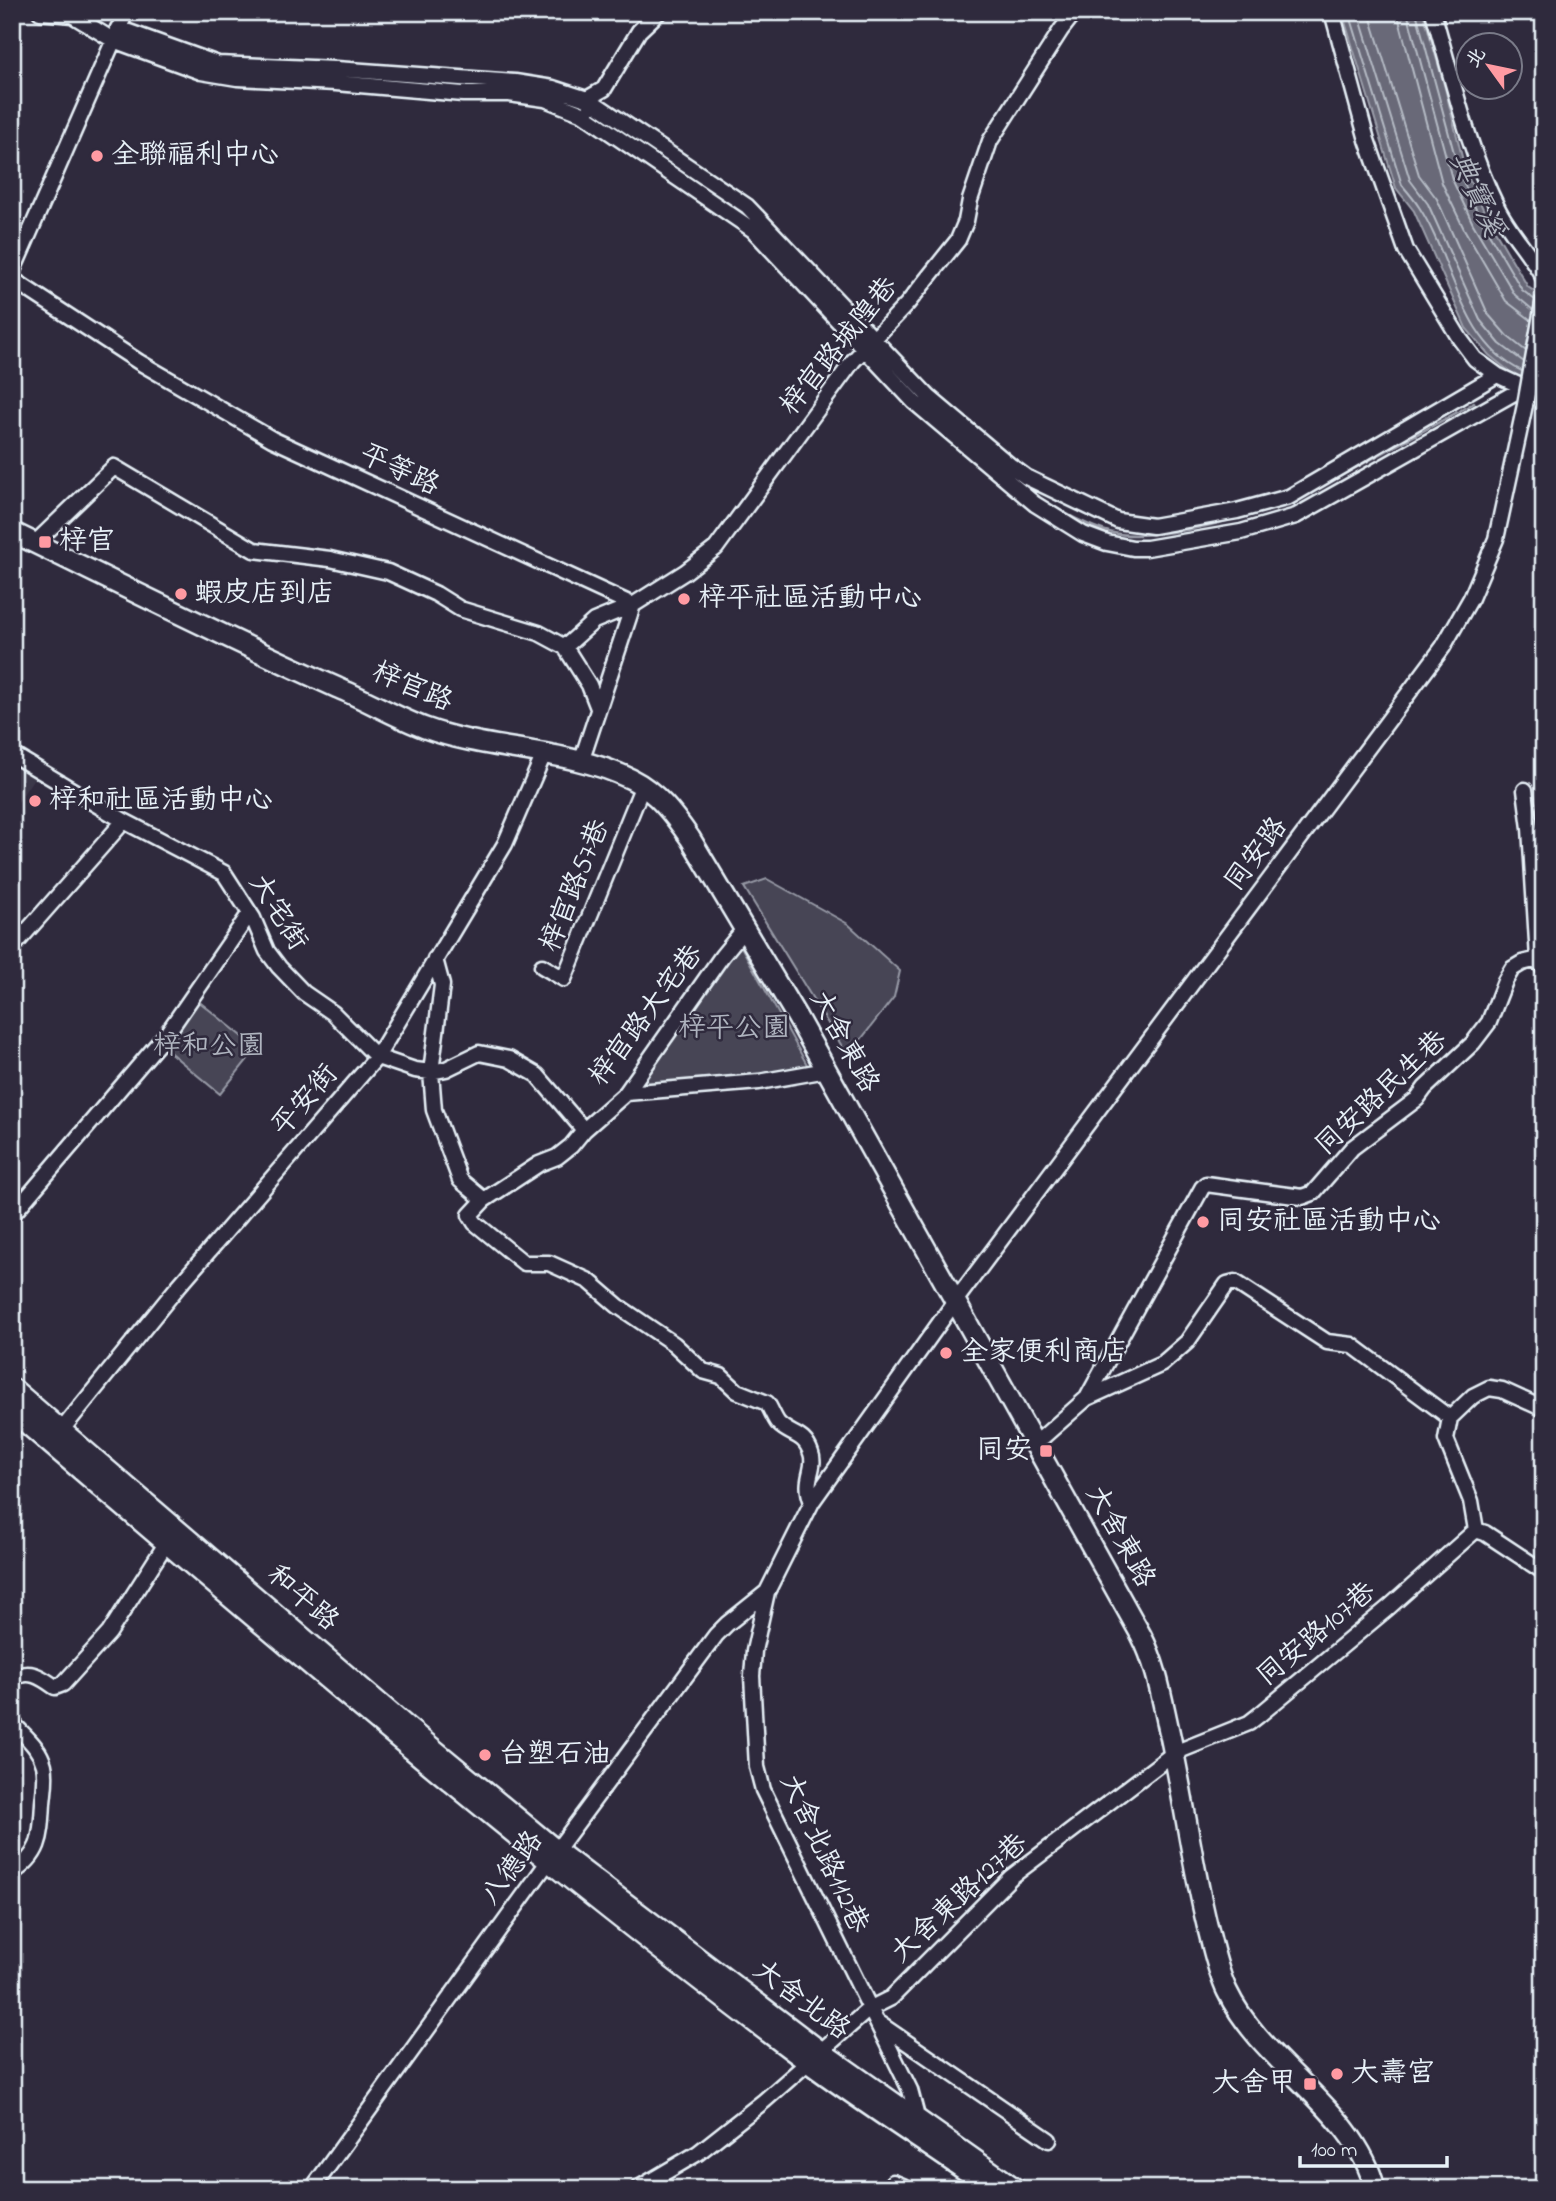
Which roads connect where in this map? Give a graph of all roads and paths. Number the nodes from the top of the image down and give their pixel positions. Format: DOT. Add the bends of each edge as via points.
graph roads {
  1 [pos="40,12"];
  2 [pos="126,12"];
  3 [pos="659,12"];
  4 [pos="1075,12"];
  5 [pos="1332,12"];
  6 [pos="1433,12"];
  7 [pos="116,34"];
  8 [pos="588,108"];
  9 [pos="13,273"];
  10 [pos="1544,279"];
  11 [pos="1544,299"];
  12 [pos="869,343"];
  13 [pos="1497,375"];
  14 [pos="1523,388"];
  15 [pos="1544,397"];
  16 [pos="12,532"];
  17 [pos="34,543"];
  18 [pos="633,605"];
  19 [pos="565,647"];
  20 [pos="598,708"];
  21 [pos="12,754"];
  22 [pos="544,754"];
  23 [pos="581,762"];
  24 [pos="643,785"];
  25 [pos="1525,790"];
  26 [pos="124,821"];
  27 [pos="250,913"];
  28 [pos="745,928"];
  29 [pos="12,948"];
  30 [pos="435,959"];
  31 [pos="1541,965"];
  32 [pos="542,966"];
  33 [pos="377,1057"];
  34 [pos="827,1070"];
  35 [pos="431,1072"];
  36 [pos="626,1093"];
  37 [pos="584,1130"];
  38 [pos="484,1199"];
  39 [pos="12,1215"];
  40 [pos="956,1300"];
  41 [pos="12,1388"];
  42 [pos="1087,1398"];
  43 [pos="1541,1403"];
  44 [pos="12,1411"];
  45 [pos="1450,1418"];
  46 [pos="56,1436"];
  47 [pos="1035,1444"];
  48 [pos="813,1503"];
  49 [pos="1476,1530"];
  50 [pos="167,1542"];
  51 [pos="1544,1572"];
  52 [pos="767,1592"];
  53 [pos="298,1643"];
  54 [pos="12,1679"];
  55 [pos="12,1722"];
  56 [pos="1174,1753"];
  57 [pos="552,1856"];
  58 [pos="12,1873"];
  59 [pos="872,2015"];
  60 [pos="813,2056"];
  61 [pos="914,2126"];
  62 [pos="1049,2140"];
  63 [pos="893,2182"];
  64 [pos="312,2189"];
  65 [pos="637,2189"];
  66 [pos="910,2189"];
  67 [pos="992,2189"];
  68 [pos="1016,2189"];
  69 [pos="1376,2189"];
  1 -- 7 [label="street" via="72,15"];
  2 -- 7 [label="street"];
  3 -- 8 [label="street" via="639,31 604,89 590,97"];
  4 -- 12 [label="street, 梓官路城隍巷" via="990,141 958,240"];
  5 -- 13 [label="street" via="1367,140 1406,250 1460,339 1475,359"];
  6 -- 10 [label="street" via="1488,187"];
  7 -- 8 [label="street" via="218,64 463,94 509,94"];
  7 -- 9 [label="street"];
  8 -- 12 [label="street" via="742,213 753,230"];
  9 -- 18 [label="street, 平等路" via="139,362 272,439"];
  11 -- 40 [label="street, 同安路, bridge" via="1496,540 1443,647"];
  12 -- 13 [label="street" via="1026,477 1118,521 1153,526 1290,497"];
  12 -- 14 [label="street" via="914,402 1035,504 1083,534 1133,548 1241,532 1296,516"];
  12 -- 18 [label="street, 梓官路城隍巷" via="716,548"];
  13 -- 14 [label="street"];
  14 -- 15 [label="street"];
  16 -- 17 [label="main road, 梓官路"];
  17 -- 19 [label="street" via="114,467 254,550 388,572 460,609"];
  17 -- 22 [label="main road, 梓官路" via="426,728"];
  18 -- 19 [label="street, 梓官路城隍巷" via="594,621"];
  18 -- 20 [label="street"];
  19 -- 20 [label="street"];
  20 -- 23 [label="street"];
  21 -- 26 [label="street, 大宅街"];
  22 -- 23 [label="main road, 梓官路"];
  22 -- 30 [label="street, 平安街" via="505,844"];
  23 -- 24 [label="main road, 梓官路"];
  24 -- 28 [label="main road, 梓官路" via="679,823"];
  24 -- 32 [label="street, 梓官路57巷" via="565,979"];
  25 -- 31 [label="street"];
  26 -- 27 [label="street, 大宅街" via="223,873"];
  26 -- 29 [label="street"];
  27 -- 33 [label="street, 大宅街" via="279,967"];
  27 -- 39 [label="street" via="168,1032"];
  28 -- 34 [label="main road, 大舍東路"];
  28 -- 36 [label="street, 梓官路大宅巷"];
  30 -- 33 [label="street, 平安街"];
  30 -- 35 [label="street" via="442,985"];
  31 -- 42 [label="street, 同安路民生巷" via="1522,963 1512,969 1489,1022 1473,1043 1417,1099 1352,1148 1313,1193 1302,1197 1206,1184"];
  33 -- 35 [label="street"];
  33 -- 46 [label="street, 平安街"];
  34 -- 36 [label="street" via="759,1082"];
  34 -- 40 [label="main road, 大舍東路"];
  35 -- 37 [label="street, 梓官路大宅巷" via="479,1053 509,1059 537,1075"];
  35 -- 38 [label="street" via="434,1110 460,1180"];
  36 -- 37 [label="street, 梓官路大宅巷"];
  37 -- 38 [label="street, 梓官路大宅巷" via="557,1157"];
  38 -- 48 [label="street, 梓官路大宅巷" via="470,1215 524,1263 549,1263 589,1281 703,1371 721,1376 737,1391 767,1403 776,1421 805,1440 813,1456 807,1482"];
  40 -- 47 [label="main road, 大舍東路"];
  40 -- 48 [label="street, 大舍北路112巷"];
  41 -- 46 [label="main road, 和平路"];
  42 -- 45 [label="street" via="1162,1364 1187,1342 1227,1284 1235,1282 1327,1342 1352,1345"];
  42 -- 47 [label="street"];
  43 -- 45 [label="street" via="1489,1388 1472,1396"];
  44 -- 46 [label="main road, 和平路"];
  45 -- 49 [label="street" via="1446,1439 1471,1502"];
  46 -- 50 [label="main road, 和平路"];
  46 -- 53 [label="main road, 和平路"];
  47 -- 56 [label="main road, 大舍東路" via="1149,1649"];
  48 -- 52 [label="street, 大舍北路112巷"];
  49 -- 51 [label="street"];
  49 -- 56 [label="street, 同安路107巷" via="1249,1723"];
  50 -- 53 [label="main road, 和平路"];
  50 -- 54 [label="street" via="109,1633 63,1684 55,1687 30,1673"];
  52 -- 57 [label="street, 八德路" via="716,1635"];
  52 -- 59 [label="street, 大舍北路112巷" via="752,1676 757,1767 763,1790"];
  53 -- 57 [label="main road, 和平路"];
  55 -- 58 [label="street" via="36,1746 46,1783 37,1849 27,1864"];
  56 -- 59 [label="street, 大舍東路127巷" via="1011,1877"];
  56 -- 69 [label="main road, 大舍東路" via="1199,1890 1227,1990 1241,2017 1352,2137 1370,2167"];
  57 -- 60 [label="main road, 大舍北路"];
  57 -- 64 [label="street, 八德路"];
  59 -- 60 [label="street, 大舍東路127巷"];
  59 -- 61 [label="street, 大舍北路112巷" via="910,2091"];
  59 -- 62 [label="street"];
  60 -- 61 [label="main road, 大舍北路"];
  60 -- 65 [label="street, 大舍東路127巷" via="698,2153"];
  61 -- 67 [label="main road, 大舍北路"];
  61 -- 68 [label="main road, 大舍北路"];
  63 -- 66 [label="street"];
}
